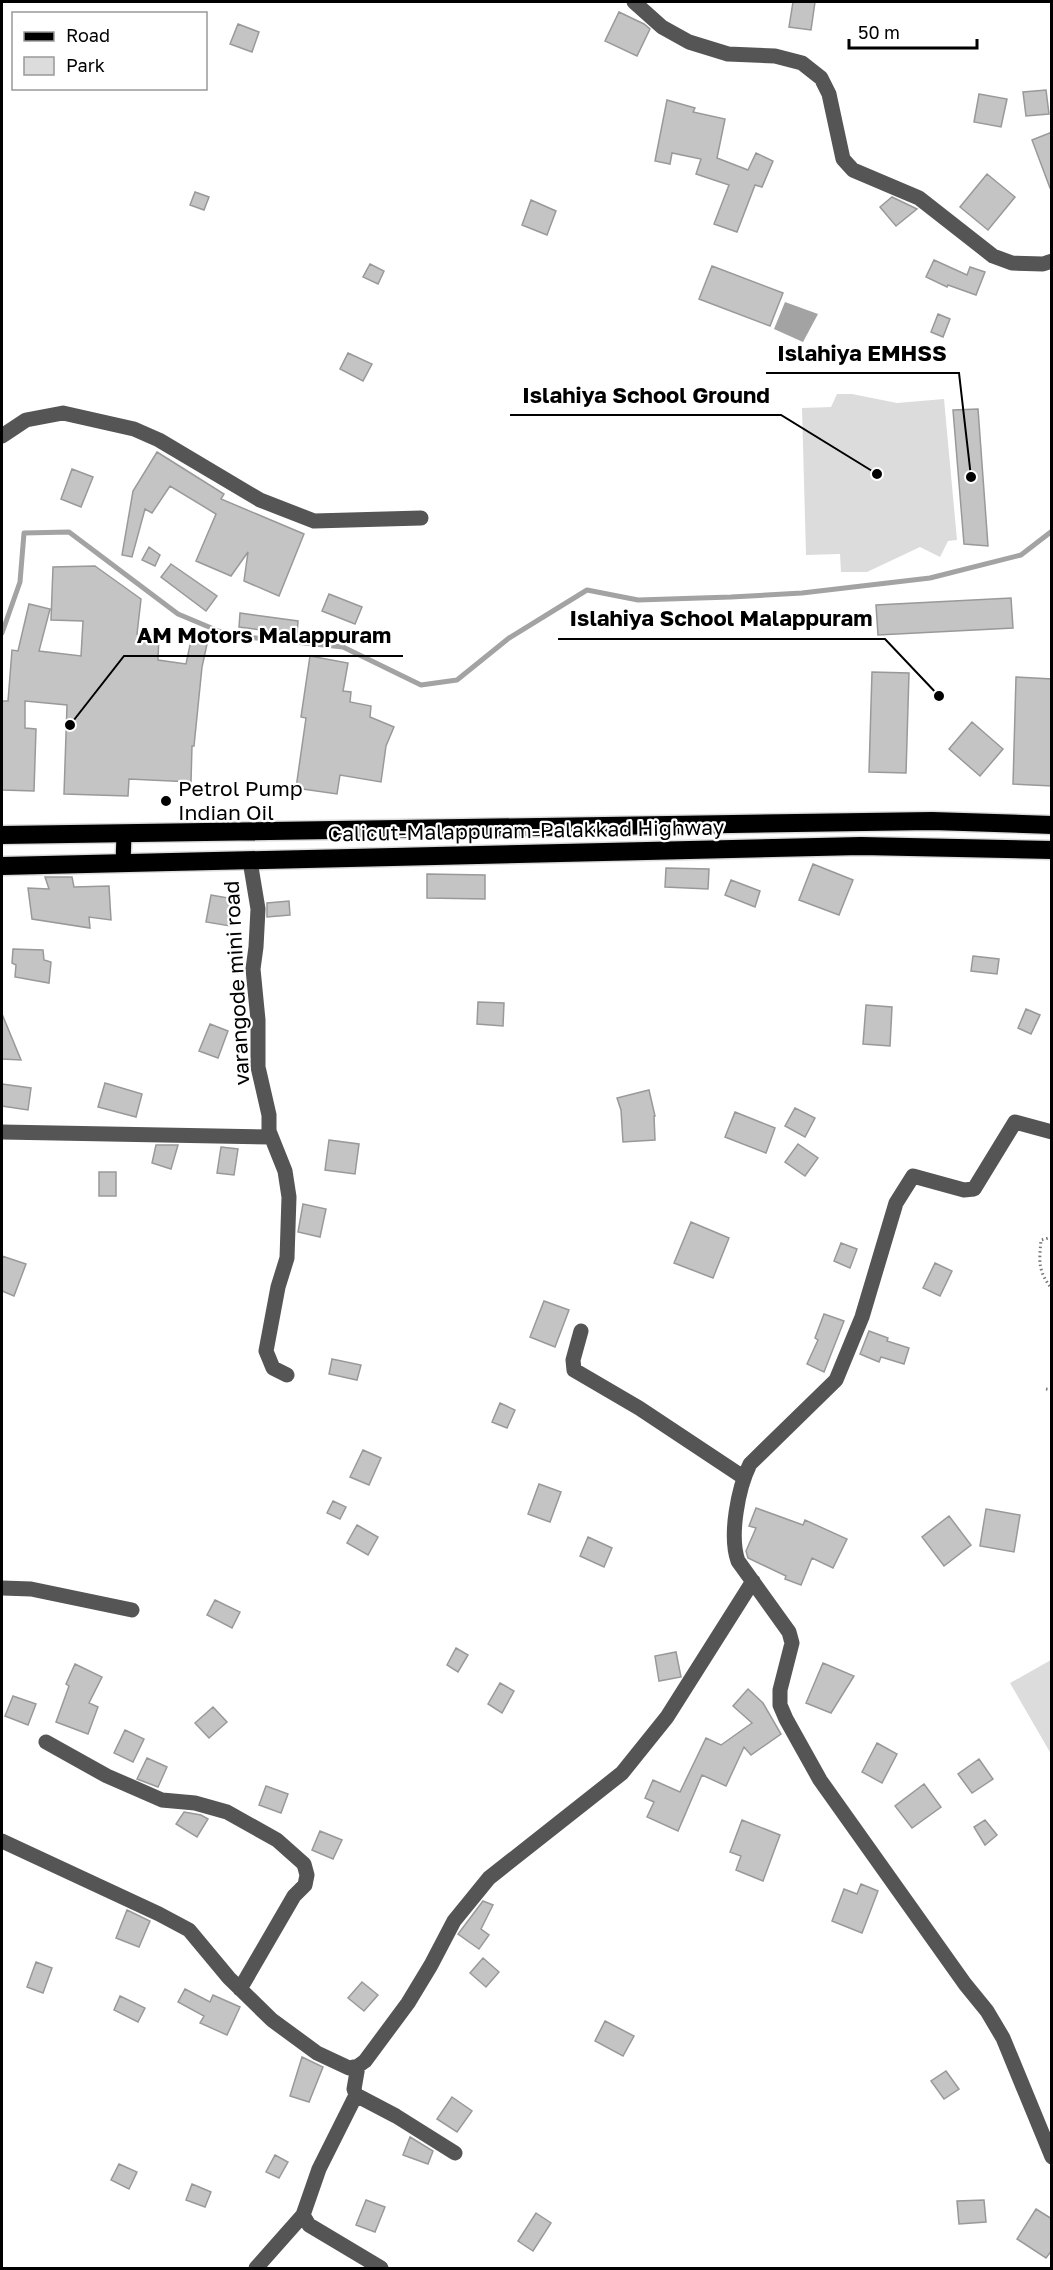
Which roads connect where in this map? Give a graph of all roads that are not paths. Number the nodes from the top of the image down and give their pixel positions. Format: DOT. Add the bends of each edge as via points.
graph roads {
  1 [pos="634,2"];
  2 [pos="1052,261"];
  3 [pos="2,436"];
  4 [pos="421,518"];
  5 [pos="1052,825"];
  6 [pos="124,834"];
  7 [pos="2,835"];
  8 [pos="1052,850"];
  9 [pos="250,861"];
  10 [pos="123,864"];
  11 [pos="2,866"];
  12 [pos="2,1132"];
  13 [pos="1052,1132"];
  14 [pos="271,1137"];
  15 [pos="581,1331"];
  16 [pos="287,1375"];
  17 [pos="743,1477"];
  18 [pos="753,1581"];
  19 [pos="2,1588"];
  20 [pos="132,1610"];
  21 [pos="46,1742"];
  22 [pos="2,1840"];
  23 [pos="240,1989"];
  24 [pos="358,2066"];
  25 [pos="363,2099"];
  26 [pos="455,2153"];
  27 [pos="1052,2157"];
  28 [pos="303,2216"];
  29 [pos="256,2268"];
  30 [pos="381,2268"];
  1 -- 2 [label="street" via="662,27 688,42 728,54 775,56 802,63 822,78 843,159 853,170 919,198 993,256 1012,264"];
  3 -- 4 [label="street" via="26,420 63,413 134,429 260,500 314,521"];
  5 -- 6 [label="highway, Calicut-Malappuram-Palakkad Highway" via="932,821"];
  6 -- 7 [label="highway, Calicut-Malappuram-Palakkad Highway"];
  6 -- 10 [label="main road"];
  8 -- 9 [label="highway, Calicut-Malappuram-Palakkad Highway" via="861,846"];
  9 -- 10 [label="highway, Calicut-Malappuram-Palakkad Highway"];
  9 -- 14 [label="street, varangode mini road" via="258,909 253,969 258,1067"];
  10 -- 11 [label="highway, Calicut-Malappuram-Palakkad Highway"];
  12 -- 14 [label="street"];
  13 -- 17 [label="street" via="1015,1122 974,1189 964,1191 913,1176 896,1203 862,1317 836,1380 750,1464"];
  14 -- 16 [label="street, varangode mini road" via="285,1171 289,1197 287,1258 266,1351 273,1368"];
  15 -- 17 [label="street" via="574,1370"];
  17 -- 18 [label="street" via="734,1549"];
  18 -- 24 [label="street" via="667,1717 622,1773 489,1878 454,1921 408,2003"];
  18 -- 27 [label="street" via="789,1632 792,1643 780,1690 780,1705 786,1719 820,1780 987,2011 1013,2059"];
  19 -- 20 [label="street" via="31,1589"];
  21 -- 23 [label="street" via="107,1776 162,1800 195,1803 227,1812 277,1840 303,1864 305,1885 294,1896"];
  22 -- 23 [label="street" via="189,1930"];
  23 -- 24 [label="street" via="272,2020 317,2053 349,2068"];
  24 -- 25 [label="street" via="354,2089"];
  25 -- 26 [label="street"];
  25 -- 28 [label="street" via="319,2169"];
  28 -- 29 [label="street"];
  28 -- 30 [label="street" via="309,2225"];
}
